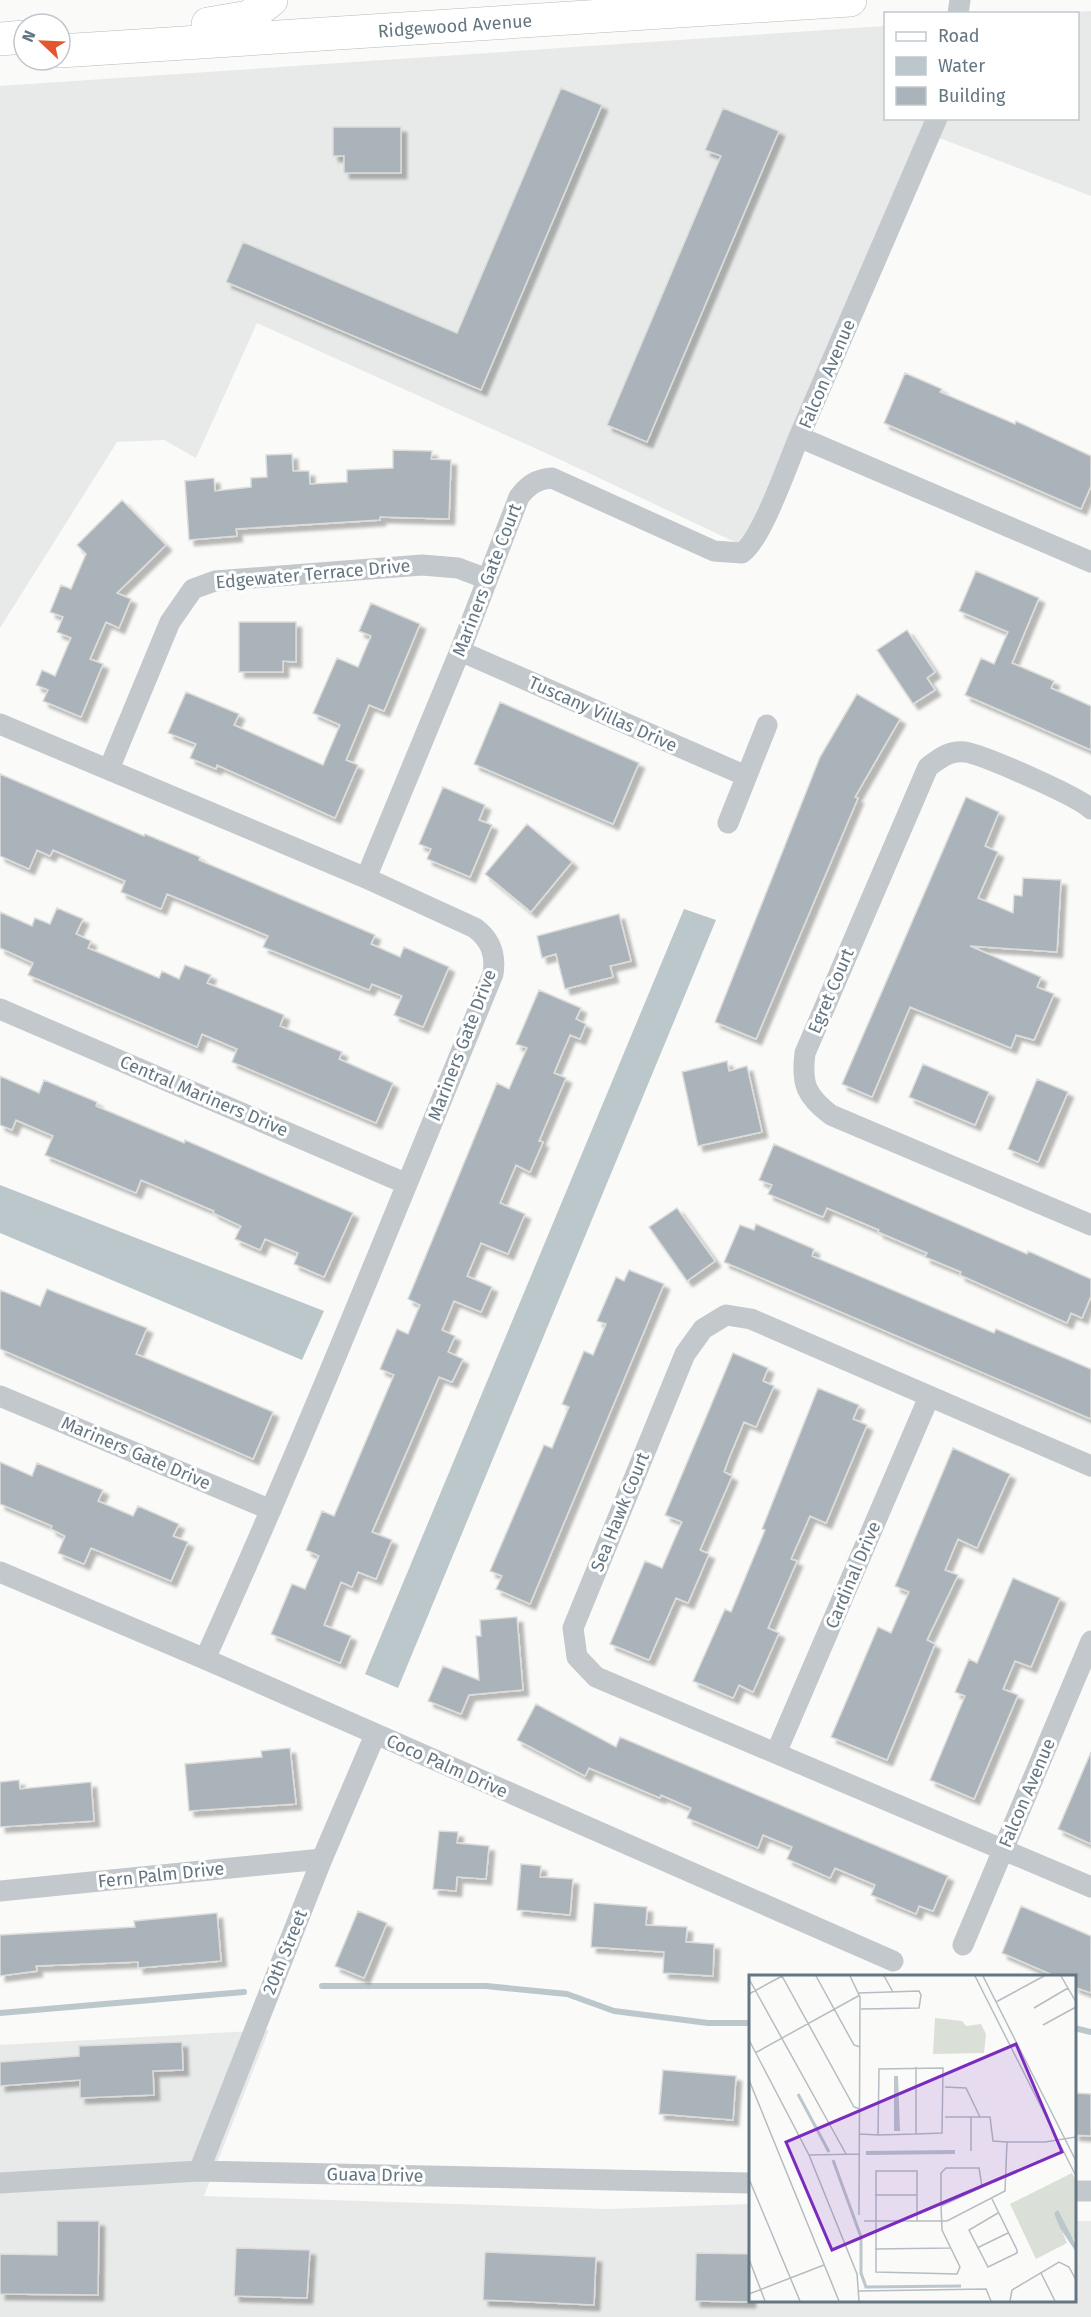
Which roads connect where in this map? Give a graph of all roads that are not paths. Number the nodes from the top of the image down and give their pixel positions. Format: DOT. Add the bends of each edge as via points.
graph roads {
  1 [pos="271,0"];
  2 [pos="850,0"];
  3 [pos="72,34"];
  4 [pos="72,50"];
  5 [pos="936,120"];
  6 [pos="799,437"];
  7 [pos="1091,562"];
  8 [pos="487,579"];
  9 [pos="460,651"];
  10 [pos="0,724"];
  11 [pos="767,725"];
  12 [pos="109,769"];
  13 [pos="746,776"];
  14 [pos="1091,809"];
  15 [pos="728,824"];
  16 [pos="366,878"];
  17 [pos="0,1009"];
  18 [pos="407,1184"];
  19 [pos="1091,1225"];
  20 [pos="0,1396"];
  21 [pos="929,1397"];
  22 [pos="1091,1466"];
  23 [pos="271,1510"];
  24 [pos="0,1572"];
  25 [pos="1091,1641"];
  26 [pos="205,1659"];
  27 [pos="375,1735"];
  28 [pos="776,1753"];
  29 [pos="1003,1849"];
  30 [pos="322,1859"];
  31 [pos="1091,1887"];
  32 [pos="0,1891"];
  33 [pos="963,1945"];
  34 [pos="894,1961"];
  35 [pos="199,2171"];
  36 [pos="0,2183"];
  37 [pos="749,2183"];
  1 -- 3 [label="main road" via="249,17 228,23"];
  2 -- 4 [label="main road, Ridgewood Avenue"];
  5 -- 6 [label="street, Falcon Avenue"];
  6 -- 7 [label="street, Falcon Avenue"];
  6 -- 8 [label="street, Mariners Gate Court" via="765,516 742,553 714,551 552,478 542,479 519,497"];
  8 -- 9 [label="street, Mariners Gate Court"];
  8 -- 12 [label="street, Edgewater Terrace Drive" via="459,568 422,565 214,581 193,589 170,622"];
  9 -- 13 [label="street, Tuscany Villas Drive"];
  9 -- 16 [label="street, Mariners Gate Court"];
  10 -- 12 [label="street, Mariners Gate Drive"];
  11 -- 13 [label="street"];
  12 -- 16 [label="street, Mariners Gate Drive"];
  13 -- 15 [label="street"];
  14 -- 19 [label="street, Egret Court" via="1066,794 964,752 944,754 928,767 805,1053 802,1073 815,1104 831,1115"];
  16 -- 18 [label="street, Mariners Gate Drive" via="475,928 489,942 494,956 493,974"];
  17 -- 18 [label="street, Central Mariners Drive"];
  18 -- 23 [label="street, Mariners Gate Drive"];
  20 -- 23 [label="street, Mariners Gate Drive"];
  21 -- 22 [label="street, Sea Hawk Court"];
  21 -- 28 [label="street, Cardinal Drive"];
  21 -- 28 [label="street, Sea Hawk Court" via="751,1319 726,1315 703,1329 685,1354 573,1628 578,1657 596,1677"];
  23 -- 26 [label="street, Mariners Gate Drive"];
  24 -- 26 [label="street, Coco Palm Drive"];
  25 -- 29 [label="street, Falcon Avenue"];
  26 -- 27 [label="street, Coco Palm Drive"];
  27 -- 30 [label="street, 20th Street"];
  27 -- 34 [label="street, Coco Palm Drive"];
  28 -- 29 [label="street, Sea Hawk Court"];
  29 -- 31 [label="street, Sea Hawk Court"];
  29 -- 33 [label="street, Falcon Avenue"];
  30 -- 32 [label="street, Fern Palm Drive"];
  30 -- 35 [label="street, 20th Street"];
  35 -- 36 [label="street, Guava Drive"];
  35 -- 37 [label="street, Guava Drive"];
}
